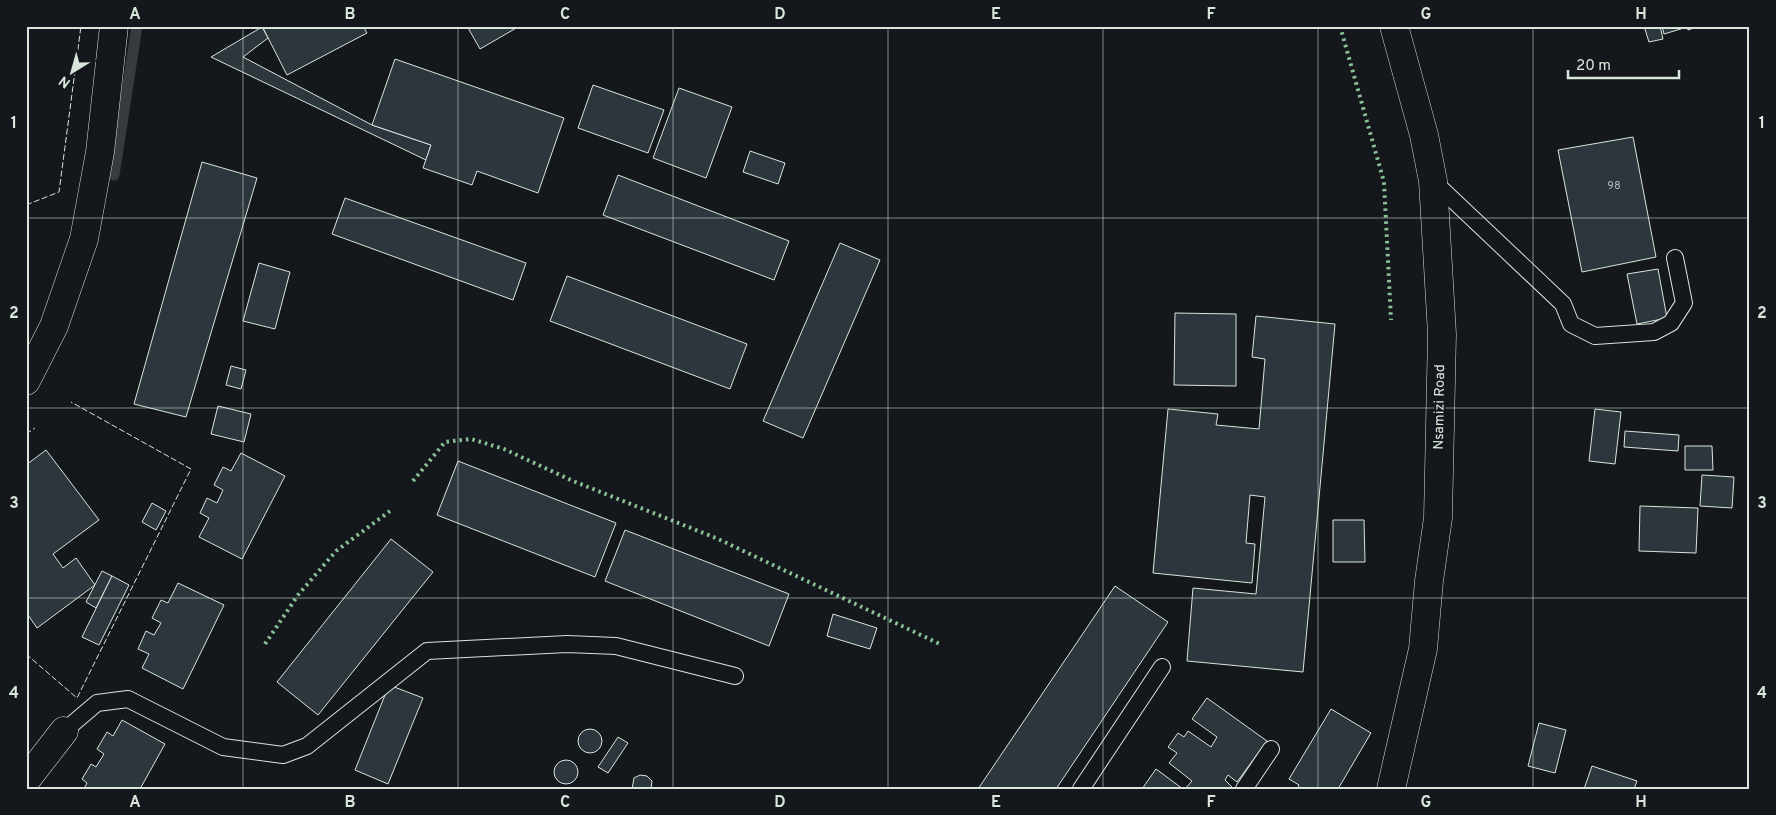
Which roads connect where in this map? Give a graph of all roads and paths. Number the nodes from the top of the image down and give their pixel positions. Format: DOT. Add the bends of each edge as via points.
graph roads {
  1 [pos="114,26"];
  2 [pos="1394,26"];
  3 [pos="1433,181"];
  4 [pos="1675,258"];
  5 [pos="26,380"];
  6 [pos="1162,667"];
  7 [pos="735,676"];
  8 [pos="64,731"];
  9 [pos="1271,749"];
  10 [pos="26,780"];
  11 [pos="1081,789"];
  12 [pos="1244,789"];
  13 [pos="1391,789"];
  1 -- 5 [label="street" via="100,152 84,239 54,326"];
  2 -- 3 [label="street, Nsamizi Road"];
  3 -- 4 [label="lane" via="1563,304 1571,324 1595,336 1654,332 1671,322 1684,303"];
  3 -- 13 [label="street, Nsamizi Road" via="1442,334 1438,518 1423,649"];
  6 -- 11 [label="lane"];
  7 -- 8 [label="lane" via="616,646 567,644 427,651 306,746 283,755 223,747 128,699 97,703"];
  8 -- 10 [label="street"];
  9 -- 12 [label="lane"];
}
